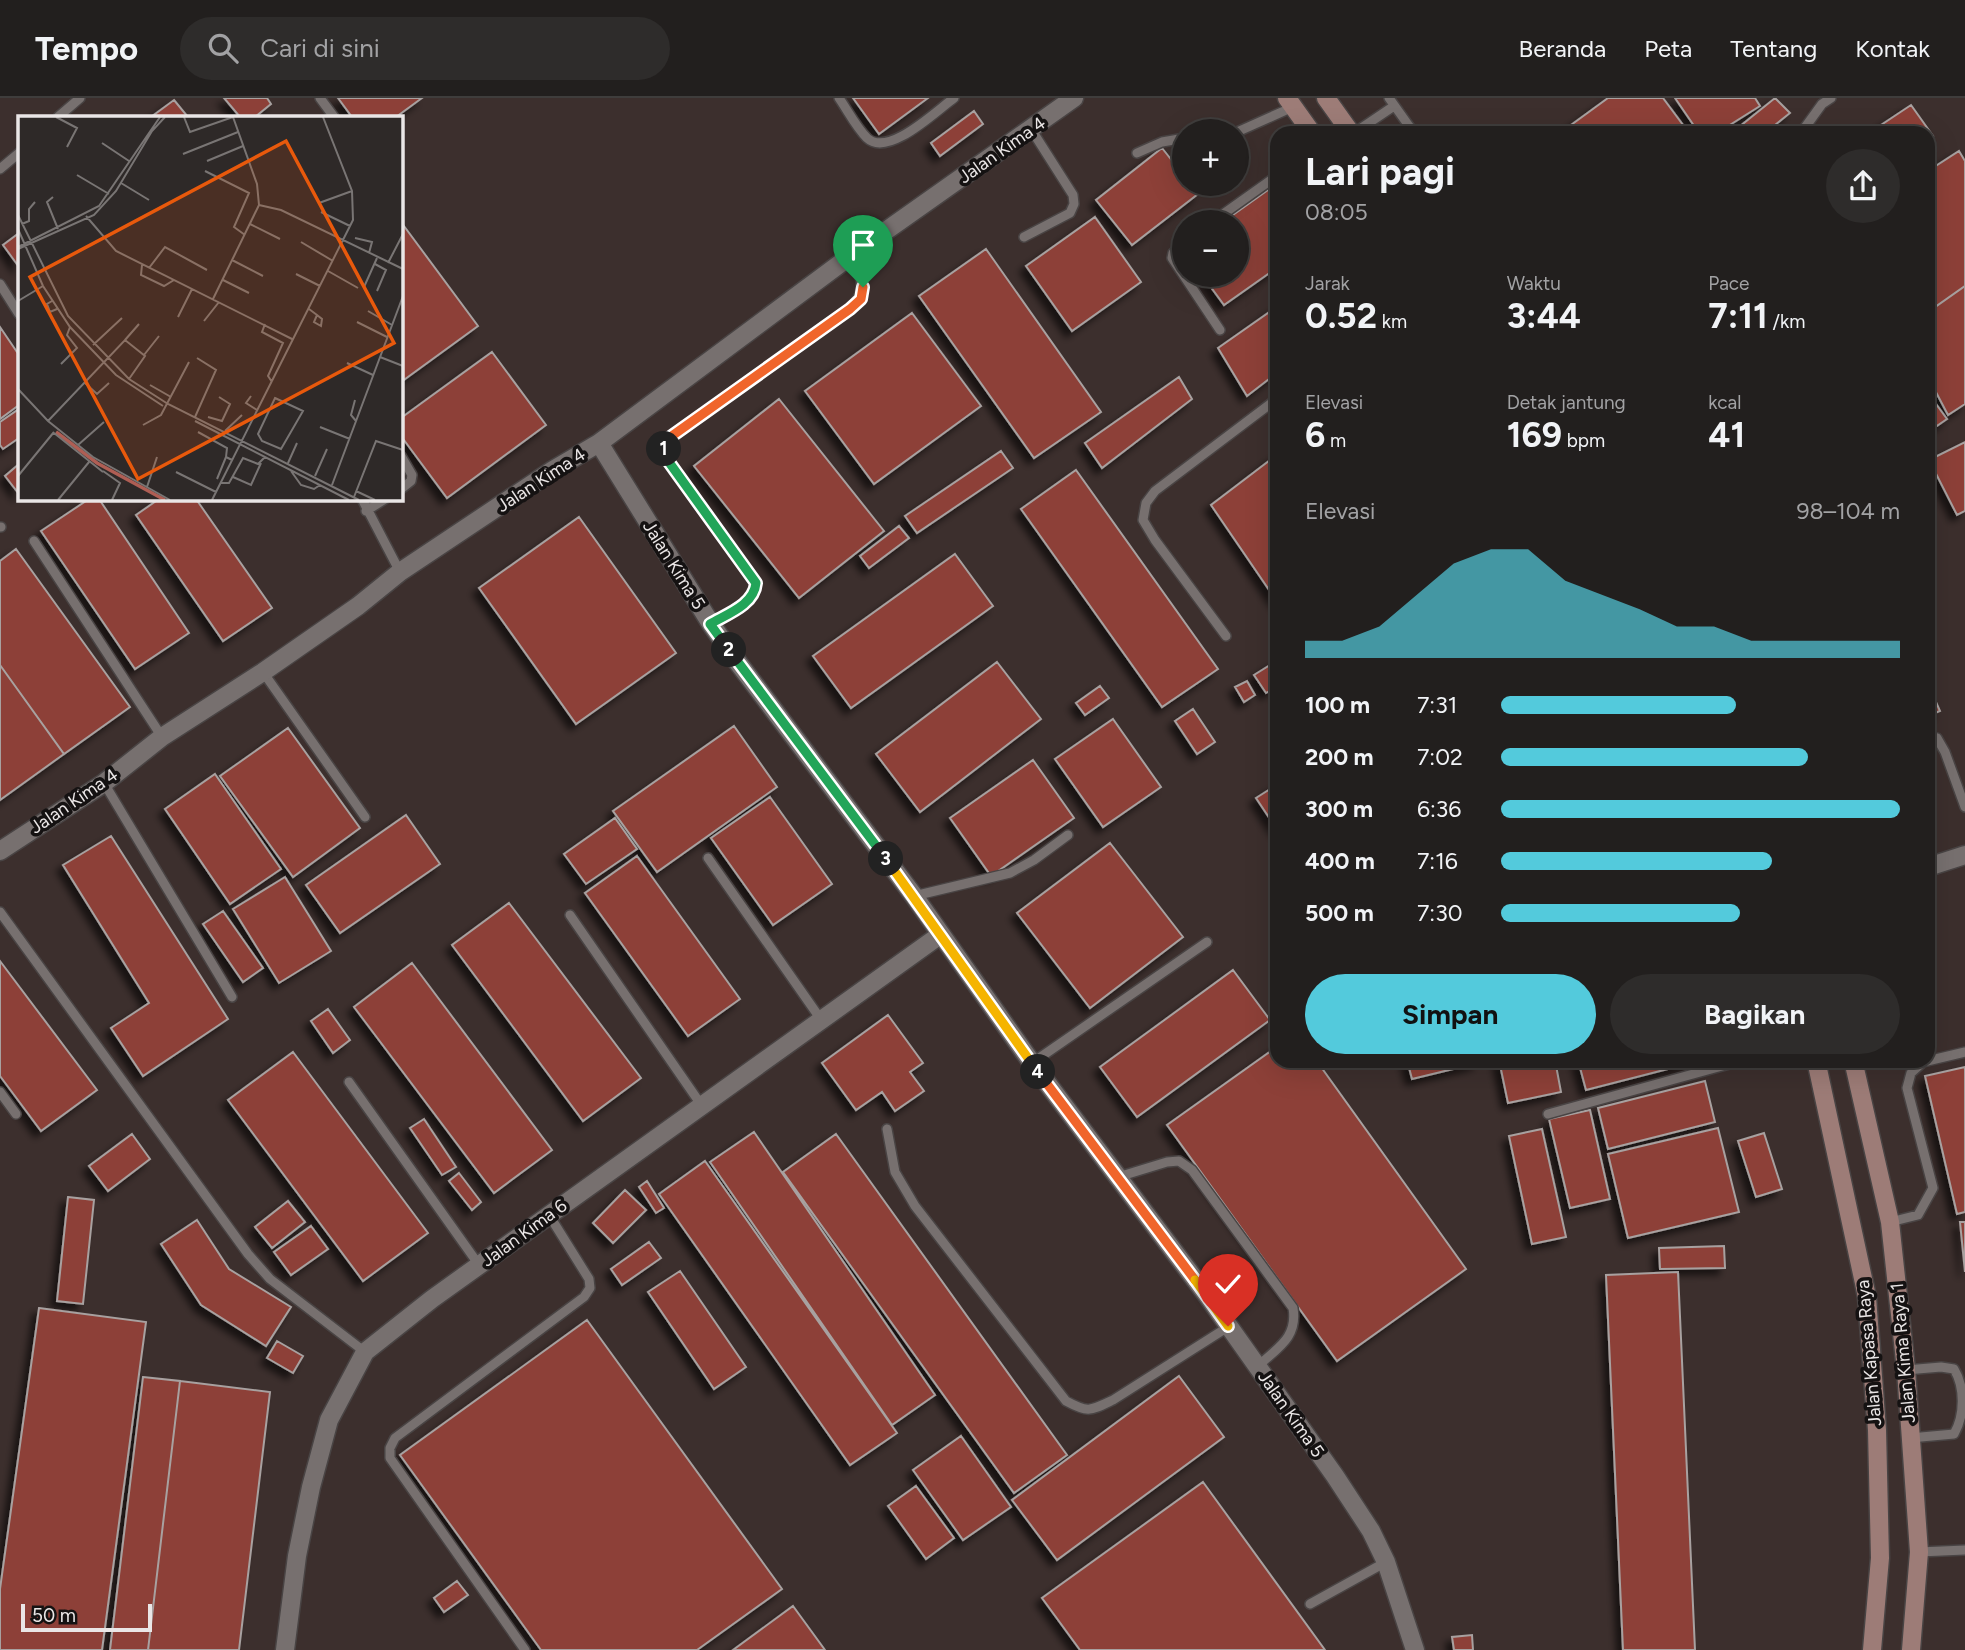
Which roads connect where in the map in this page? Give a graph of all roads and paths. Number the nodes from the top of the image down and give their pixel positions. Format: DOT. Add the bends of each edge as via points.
graph roads {
  1 [pos="80,98"];
  2 [pos="320,98"];
  3 [pos="839,98"];
  4 [pos="954,98"];
  5 [pos="1074,98"];
  6 [pos="1326,98"];
  7 [pos="1830,98"];
  8 [pos="1392,102"];
  9 [pos="1290,103"];
  10 [pos="59,116"];
  11 [pos="333,116"];
  12 [pos="1249,125"];
  13 [pos="1307,126"];
  14 [pos="1347,126"];
  15 [pos="1361,126"];
  16 [pos="1409,126"];
  17 [pos="1806,126"];
  18 [pos="1031,130"];
  19 [pos="1172,140"];
  20 [pos="1137,153"];
  21 [pos="18,155"];
  22 [pos="0,169"];
  23 [pos="1270,181"];
  24 [pos="1229,210"];
  25 [pos="1024,237"];
  26 [pos="852,254"];
  27 [pos="0,284"];
  28 [pos="1191,287"];
  29 [pos="18,312"];
  30 [pos="1220,330"];
  31 [pos="1270,404"];
  32 [pos="599,443"];
  33 [pos="402,458"];
  34 [pos="402,488"];
  35 [pos="362,500"];
  36 [pos="383,500"];
  37 [pos="366,511"];
  38 [pos="34,541"];
  39 [pos="400,572"];
  40 [pos="710,624"];
  41 [pos="1226,636"];
  42 [pos="263,672"];
  43 [pos="162,737"];
  44 [pos="1935,738"];
  45 [pos="104,783"];
  46 [pos="1965,807"];
  47 [pos="365,817"];
  48 [pos="1068,835"];
  49 [pos="0,851"];
  50 [pos="1965,855"];
  51 [pos="708,858"];
  52 [pos="1935,865"];
  53 [pos="914,897"];
  54 [pos="0,912"];
  55 [pos="570,915"];
  56 [pos="940,935"];
  57 [pos="1207,942"];
  58 [pos="232,997"];
  59 [pos="822,1021"];
  60 [pos="1965,1052"];
  61 [pos="1935,1059"];
  62 [pos="1032,1063"];
  63 [pos="1715,1068"];
  64 [pos="1818,1068"];
  65 [pos="1855,1068"];
  66 [pos="1916,1068"];
  67 [pos="349,1082"];
  68 [pos="0,1092"];
  69 [pos="702,1106"];
  70 [pos="16,1114"];
  71 [pos="1548,1114"];
  72 [pos="887,1129"];
  73 [pos="1116,1178"];
  74 [pos="549,1215"];
  75 [pos="1890,1222"];
  76 [pos="479,1265"];
  77 [pos="1228,1326"];
  78 [pos="365,1352"];
  79 [pos="1258,1366"];
  80 [pos="1906,1370"];
  81 [pos="1910,1438"];
  82 [pos="1965,1550"];
  83 [pos="1919,1552"];
  84 [pos="1386,1562"];
  85 [pos="1310,1604"];
  86 [pos="285,1650"];
  87 [pos="525,1650"];
  88 [pos="1415,1650"];
  89 [pos="1872,1650"];
  90 [pos="1911,1650"];
  1 -- 10 [label="lane"];
  2 -- 11 [label="lane"];
  3 -- 4 [label="lane" via="869,140 883,145 897,140"];
  5 -- 18 [label="street, Jalan Kima 4"];
  6 -- 14 [label="main road"];
  7 -- 17 [label="lane"];
  8 -- 15 [label="lane"];
  8 -- 16 [label="lane"];
  9 -- 12 [label="lane"];
  9 -- 13 [label="main road"];
  18 -- 25 [label="lane" via="1073,195 1074,204 1070,213"];
  18 -- 26 [label="street, Jalan Kima 4"];
  19 -- 20 [label="lane"];
  21 -- 22 [label="lane"];
  23 -- 24 [label="lane"];
  26 -- 32 [label="street, Jalan Kima 4"];
  26 -- 40 [label="lane" via="863,287 861,299 669,438 664,448 666,458 756,583 750,600"];
  27 -- 29 [label="lane"];
  28 -- 30 [label="lane"];
  31 -- 41 [label="lane" via="1155,491 1146,503 1143,520 1154,540"];
  32 -- 39 [label="street, Jalan Kima 4"];
  32 -- 40 [label="street, Jalan Kima 5"];
  33 -- 34 [label="lane" via="412,475"];
  35 -- 37 [label="lane"];
  36 -- 37 [label="lane"];
  37 -- 39 [label="lane"];
  38 -- 43 [label="lane"];
  39 -- 42 [label="street, Jalan Kima 4"];
  40 -- 53 [label="street, Jalan Kima 5"];
  42 -- 43 [label="street, Jalan Kima 4"];
  42 -- 47 [label="lane"];
  43 -- 45 [label="street, Jalan Kima 4"];
  44 -- 46 [label="lane"];
  45 -- 49 [label="street, Jalan Kima 4"];
  45 -- 58 [label="lane"];
  48 -- 53 [label="lane" via="1010,873"];
  50 -- 52 [label="street"];
  51 -- 59 [label="lane"];
  53 -- 56 [label="street, Jalan Kima 5"];
  54 -- 78 [label="lane" via="248,1254 270,1279"];
  55 -- 69 [label="lane"];
  56 -- 59 [label="street, Jalan Kima 6"];
  56 -- 62 [label="street, Jalan Kima 5"];
  57 -- 62 [label="lane"];
  59 -- 69 [label="street, Jalan Kima 6"];
  60 -- 61 [label="lane"];
  62 -- 73 [label="street, Jalan Kima 5"];
  63 -- 71 [label="lane"];
  64 -- 89 [label="main road, Jalan Kapasa Raya" via="1867,1297 1880,1558"];
  65 -- 75 [label="main road, Jalan Kima Raya 1"];
  66 -- 75 [label="lane" via="1907,1088 1933,1188 1918,1215"];
  67 -- 76 [label="lane"];
  68 -- 70 [label="lane"];
  69 -- 74 [label="street, Jalan Kima 6"];
  72 -- 77 [label="lane" via="895,1172 915,1206 1066,1401 1083,1410 1113,1401"];
  73 -- 77 [label="street, Jalan Kima 5"];
  73 -- 79 [label="lane" via="1167,1162 1179,1161 1192,1170 1293,1308 1296,1323 1291,1334"];
  74 -- 76 [label="street, Jalan Kima 6"];
  74 -- 87 [label="lane" via="589,1279 584,1297 395,1438 390,1448 390,1458"];
  75 -- 80 [label="main road, Jalan Kima Raya 1"];
  76 -- 78 [label="street, Jalan Kima 6"];
  77 -- 79 [label="street, Jalan Kima 5"];
  78 -- 86 [label="street, Jalan Kima 6" via="329,1420 311,1486"];
  79 -- 84 [label="street, Jalan Kima 5" via="1343,1487"];
  80 -- 81 [label="main road, Jalan Kima Raya 1"];
  80 -- 81 [label="lane" via="1941,1367 1954,1369 1960,1378 1962,1416 1954,1434"];
  81 -- 83 [label="main road, Jalan Kima Raya 1"];
  82 -- 83 [label="lane"];
  83 -- 90 [label="main road, Jalan Kima Raya 1"];
  84 -- 85 [label="lane"];
  84 -- 88 [label="street, Jalan Kima 5"];
}
